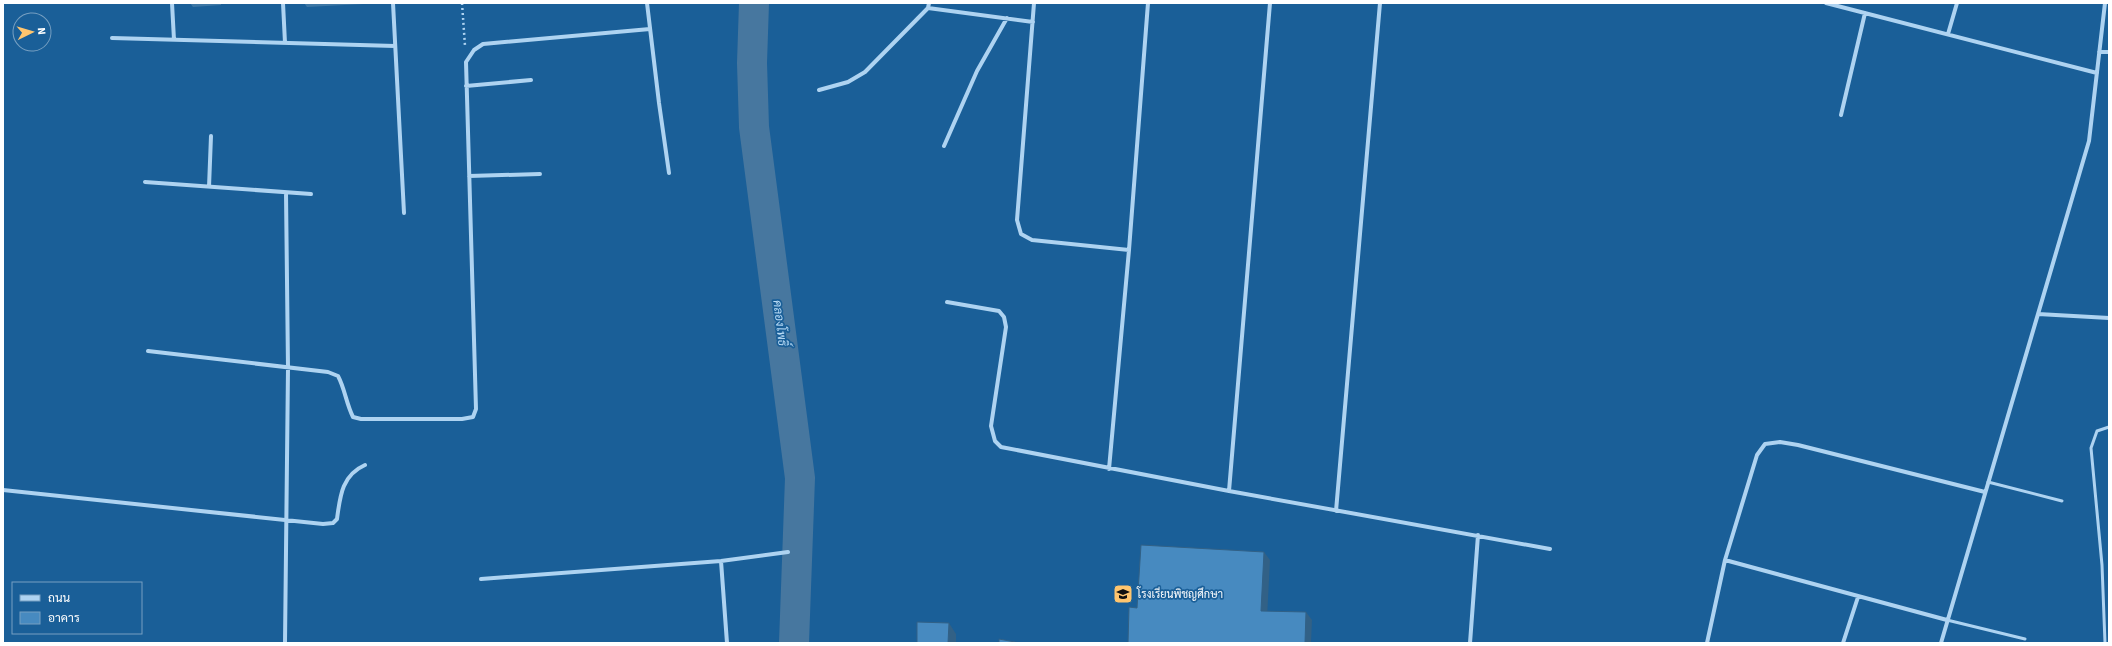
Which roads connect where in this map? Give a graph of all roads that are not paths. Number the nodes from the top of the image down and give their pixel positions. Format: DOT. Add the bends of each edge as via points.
graph roads {
  1 [pos="172,3"];
  2 [pos="283,3"];
  3 [pos="393,3"];
  4 [pos="647,3"];
  5 [pos="1034,3"];
  6 [pos="1148,3"];
  7 [pos="1270,3"];
  8 [pos="1380,3"];
  9 [pos="1826,3"];
  10 [pos="1957,3"];
  11 [pos="2105,3"];
  12 [pos="928,5"];
  13 [pos="1865,13"];
  14 [pos="1007,18"];
  15 [pos="1033,22"];
  16 [pos="650,29"];
  17 [pos="1948,34"];
  18 [pos="112,38"];
  19 [pos="174,40"];
  20 [pos="285,43"];
  21 [pos="395,46"];
  22 [pos="2099,52"];
  23 [pos="2109,52"];
  24 [pos="2097,73"];
  25 [pos="530,80"];
  26 [pos="466,86"];
  27 [pos="819,90"];
  28 [pos="1841,115"];
  29 [pos="211,136"];
  30 [pos="944,146"];
  31 [pos="670,173"];
  32 [pos="540,174"];
  33 [pos="469,176"];
  34 [pos="145,182"];
  35 [pos="209,187"];
  36 [pos="286,193"];
  37 [pos="311,194"];
  38 [pos="404,213"];
  39 [pos="1129,250"];
  40 [pos="947,302"];
  41 [pos="2038,314"];
  42 [pos="2109,318"];
  43 [pos="148,351"];
  44 [pos="288,368"];
  45 [pos="2109,427"];
  46 [pos="365,465"];
  47 [pos="1109,469"];
  48 [pos="1988,482"];
  49 [pos="3,490"];
  50 [pos="1229,491"];
  51 [pos="1985,492"];
  52 [pos="2062,501"];
  53 [pos="1336,511"];
  54 [pos="286,522"];
  55 [pos="1478,535"];
  56 [pos="1550,549"];
  57 [pos="788,552"];
  58 [pos="1725,560"];
  59 [pos="721,561"];
  60 [pos="481,579"];
  61 [pos="1858,597"];
  62 [pos="1947,620"];
  63 [pos="2025,639"];
  64 [pos="285,643"];
  65 [pos="727,643"];
  66 [pos="1470,643"];
  67 [pos="1707,643"];
  68 [pos="1843,643"];
  69 [pos="1941,643"];
  70 [pos="2105,643"];
  1 -- 19 [label="street"];
  2 -- 20 [label="street"];
  3 -- 21 [label="street"];
  4 -- 16 [label="street"];
  5 -- 15 [label="street"];
  6 -- 39 [label="street"];
  7 -- 50 [label="street"];
  8 -- 53 [label="street"];
  9 -- 13 [label="street"];
  10 -- 17 [label="street"];
  11 -- 22 [label="street"];
  12 -- 14 [label="street"];
  12 -- 27 [label="street" via="864,72 848,82"];
  13 -- 17 [label="street"];
  13 -- 28 [label="street"];
  14 -- 15 [label="street"];
  14 -- 30 [label="street" via="977,71"];
  15 -- 39 [label="street" via="1017,220 1021,234 1032,240"];
  16 -- 26 [label="street" via="483,44 474,50 466,62"];
  16 -- 31 [label="street"];
  17 -- 24 [label="street"];
  18 -- 19 [label="street"];
  19 -- 20 [label="street"];
  20 -- 21 [label="street"];
  21 -- 38 [label="street"];
  22 -- 23 [label="street"];
  22 -- 24 [label="street"];
  24 -- 41 [label="street" via="2089,141"];
  25 -- 26 [label="street"];
  26 -- 33 [label="street"];
  29 -- 35 [label="street"];
  32 -- 33 [label="street"];
  33 -- 44 [label="street" via="476,409 473,417 462,420 353,417 338,376 328,372"];
  34 -- 35 [label="street"];
  35 -- 36 [label="street"];
  36 -- 37 [label="street"];
  36 -- 44 [label="street"];
  39 -- 47 [label="street"];
  40 -- 47 [label="street" via="999,311 1004,317 1006,327 991,426 995,441 1001,446"];
  41 -- 42 [label="street"];
  41 -- 48 [label="street"];
  43 -- 44 [label="street"];
  44 -- 54 [label="street"];
  45 -- 70 [label="lane" via="2097,431 2091,448 2102,565"];
  46 -- 54 [label="street" via="354,470 343,486 337,519 333,523"];
  47 -- 50 [label="street"];
  48 -- 51 [label="street"];
  48 -- 52 [label="lane"];
  49 -- 54 [label="street"];
  50 -- 53 [label="street"];
  51 -- 58 [label="street" via="1798,445 1780,442 1765,444 1757,455"];
  51 -- 62 [label="street"];
  53 -- 55 [label="street"];
  54 -- 64 [label="street"];
  55 -- 56 [label="street"];
  55 -- 66 [label="street"];
  57 -- 59 [label="street"];
  58 -- 61 [label="street"];
  58 -- 67 [label="street"];
  59 -- 60 [label="street"];
  59 -- 65 [label="street"];
  61 -- 62 [label="street"];
  61 -- 68 [label="street"];
  62 -- 63 [label="lane"];
  62 -- 69 [label="street"];
}
